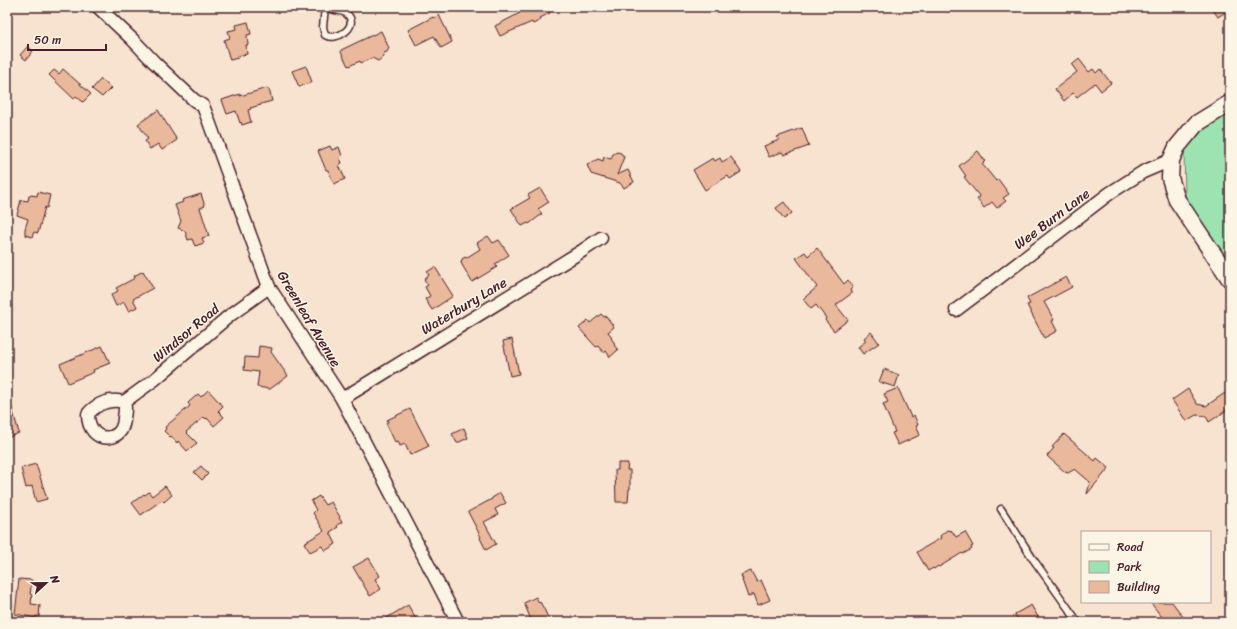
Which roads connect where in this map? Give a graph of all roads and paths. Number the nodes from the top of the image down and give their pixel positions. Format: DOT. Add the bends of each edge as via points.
graph roads {
  1 [pos="98,7"];
  2 [pos="325,7"];
  3 [pos="328,7"];
  4 [pos="1230,103"];
  5 [pos="1171,160"];
  6 [pos="601,238"];
  7 [pos="1230,279"];
  8 [pos="269,287"];
  9 [pos="956,310"];
  10 [pos="342,399"];
  11 [pos="124,402"];
  12 [pos="1001,508"];
  13 [pos="458,622"];
  14 [pos="1078,622"];
  1 -- 8 [label="street, Greenleaf Avenue" via="202,106"];
  2 -- 3 [label="lane" via="325,35 340,35 349,28 350,18 344,11"];
  4 -- 5 [label="street" via="1196,124 1177,147"];
  5 -- 7 [label="street" via="1170,178 1177,200"];
  5 -- 9 [label="street, Wee Burn Lane" via="1143,172 1110,193"];
  6 -- 10 [label="street, Waterbury Lane"];
  8 -- 10 [label="street, Greenleaf Avenue"];
  8 -- 11 [label="street, Windsor Road" via="229,316"];
  10 -- 13 [label="street, Greenleaf Avenue"];
  12 -- 14 [label="lane" via="1033,560"];
}
